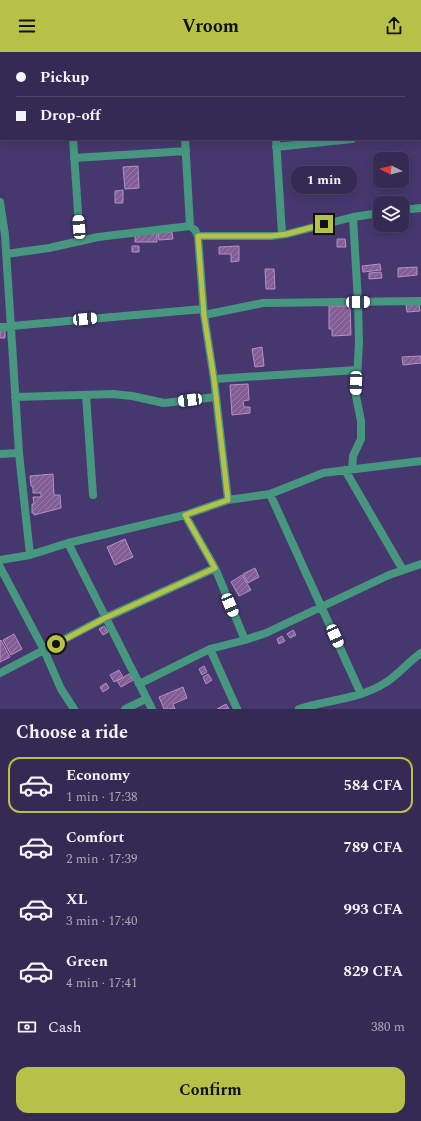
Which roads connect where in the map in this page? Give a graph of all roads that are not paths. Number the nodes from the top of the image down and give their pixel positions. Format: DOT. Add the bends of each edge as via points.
graph roads {
  1 [pos="73,140"];
  2 [pos="185,140"];
  3 [pos="333,140"];
  4 [pos="276,143"];
  5 [pos="186,151"];
  6 [pos="74,158"];
  7 [pos="0,202"];
  8 [pos="421,208"];
  9 [pos="409,209"];
  10 [pos="373,214"];
  11 [pos="353,217"];
  12 [pos="190,226"];
  13 [pos="282,234"];
  14 [pos="2,235"];
  15 [pos="198,236"];
  16 [pos="80,241"];
  17 [pos="6,254"];
  18 [pos="421,301"];
  19 [pos="358,302"];
  20 [pos="204,312"];
  21 [pos="10,326"];
  22 [pos="0,327"];
  23 [pos="357,370"];
  24 [pos="214,379"];
  25 [pos="86,395"];
  26 [pos="16,397"];
  27 [pos="216,397"];
  28 [pos="19,453"];
  29 [pos="0,454"];
  30 [pos="421,461"];
  31 [pos="348,470"];
  32 [pos="270,494"];
  33 [pos="93,495"];
  34 [pos="228,500"];
  35 [pos="185,515"];
  36 [pos="68,543"];
  37 [pos="30,555"];
  38 [pos="0,560"];
  39 [pos="421,564"];
  40 [pos="0,567"];
  41 [pos="215,568"];
  42 [pos="403,570"];
  43 [pos="322,607"];
  44 [pos="105,618"];
  45 [pos="245,640"];
  46 [pos="210,649"];
  47 [pos="44,650"];
  48 [pos="421,653"];
  49 [pos="0,673"];
  50 [pos="139,684"];
  51 [pos="361,694"];
  52 [pos="146,699"];
  53 [pos="74,709"];
  54 [pos="125,709"];
  55 [pos="152,709"];
  56 [pos="237,709"];
  57 [pos="299,709"];
  1 -- 6 [label="street"];
  2 -- 5 [label="street"];
  3 -- 4 [label="street"];
  4 -- 13 [label="street"];
  5 -- 6 [label="street"];
  5 -- 12 [label="street"];
  6 -- 16 [label="street"];
  7 -- 14 [label="street"];
  8 -- 9 [label="street"];
  10 -- 11 [label="street"];
  11 -- 13 [label="street"];
  11 -- 19 [label="street"];
  12 -- 15 [label="street" via="196,230"];
  12 -- 16 [label="street"];
  13 -- 15 [label="street"];
  14 -- 17 [label="street"];
  15 -- 20 [label="street"];
  16 -- 17 [label="street"];
  17 -- 21 [label="street"];
  18 -- 19 [label="street"];
  19 -- 20 [label="street" via="263,303"];
  19 -- 23 [label="street"];
  20 -- 21 [label="street"];
  20 -- 24 [label="street"];
  21 -- 22 [label="street"];
  21 -- 26 [label="street"];
  23 -- 24 [label="street"];
  23 -- 31 [label="street" via="356,396 361,421 361,439"];
  24 -- 27 [label="street"];
  25 -- 26 [label="street"];
  25 -- 27 [label="street" via="132,396 164,403"];
  25 -- 33 [label="street"];
  26 -- 28 [label="street"];
  27 -- 34 [label="street"];
  28 -- 29 [label="street"];
  28 -- 37 [label="street"];
  30 -- 31 [label="street"];
  31 -- 32 [label="street" via="323,473"];
  31 -- 42 [label="street"];
  32 -- 34 [label="street"];
  32 -- 43 [label="street"];
  34 -- 35 [label="street"];
  35 -- 36 [label="street"];
  35 -- 41 [label="street"];
  36 -- 37 [label="street"];
  36 -- 44 [label="street"];
  37 -- 38 [label="street"];
  39 -- 42 [label="street"];
  40 -- 47 [label="street"];
  41 -- 44 [label="street"];
  41 -- 45 [label="street"];
  42 -- 43 [label="street"];
  43 -- 45 [label="street"];
  43 -- 51 [label="street"];
  44 -- 47 [label="street"];
  44 -- 50 [label="street"];
  45 -- 46 [label="street"];
  46 -- 50 [label="street"];
  46 -- 56 [label="street"];
  47 -- 49 [label="street"];
  47 -- 53 [label="street" via="61,690"];
  48 -- 51 [label="street" via="386,683"];
  50 -- 52 [label="street"];
  51 -- 57 [label="street"];
  52 -- 54 [label="street"];
  52 -- 55 [label="street"];
}
